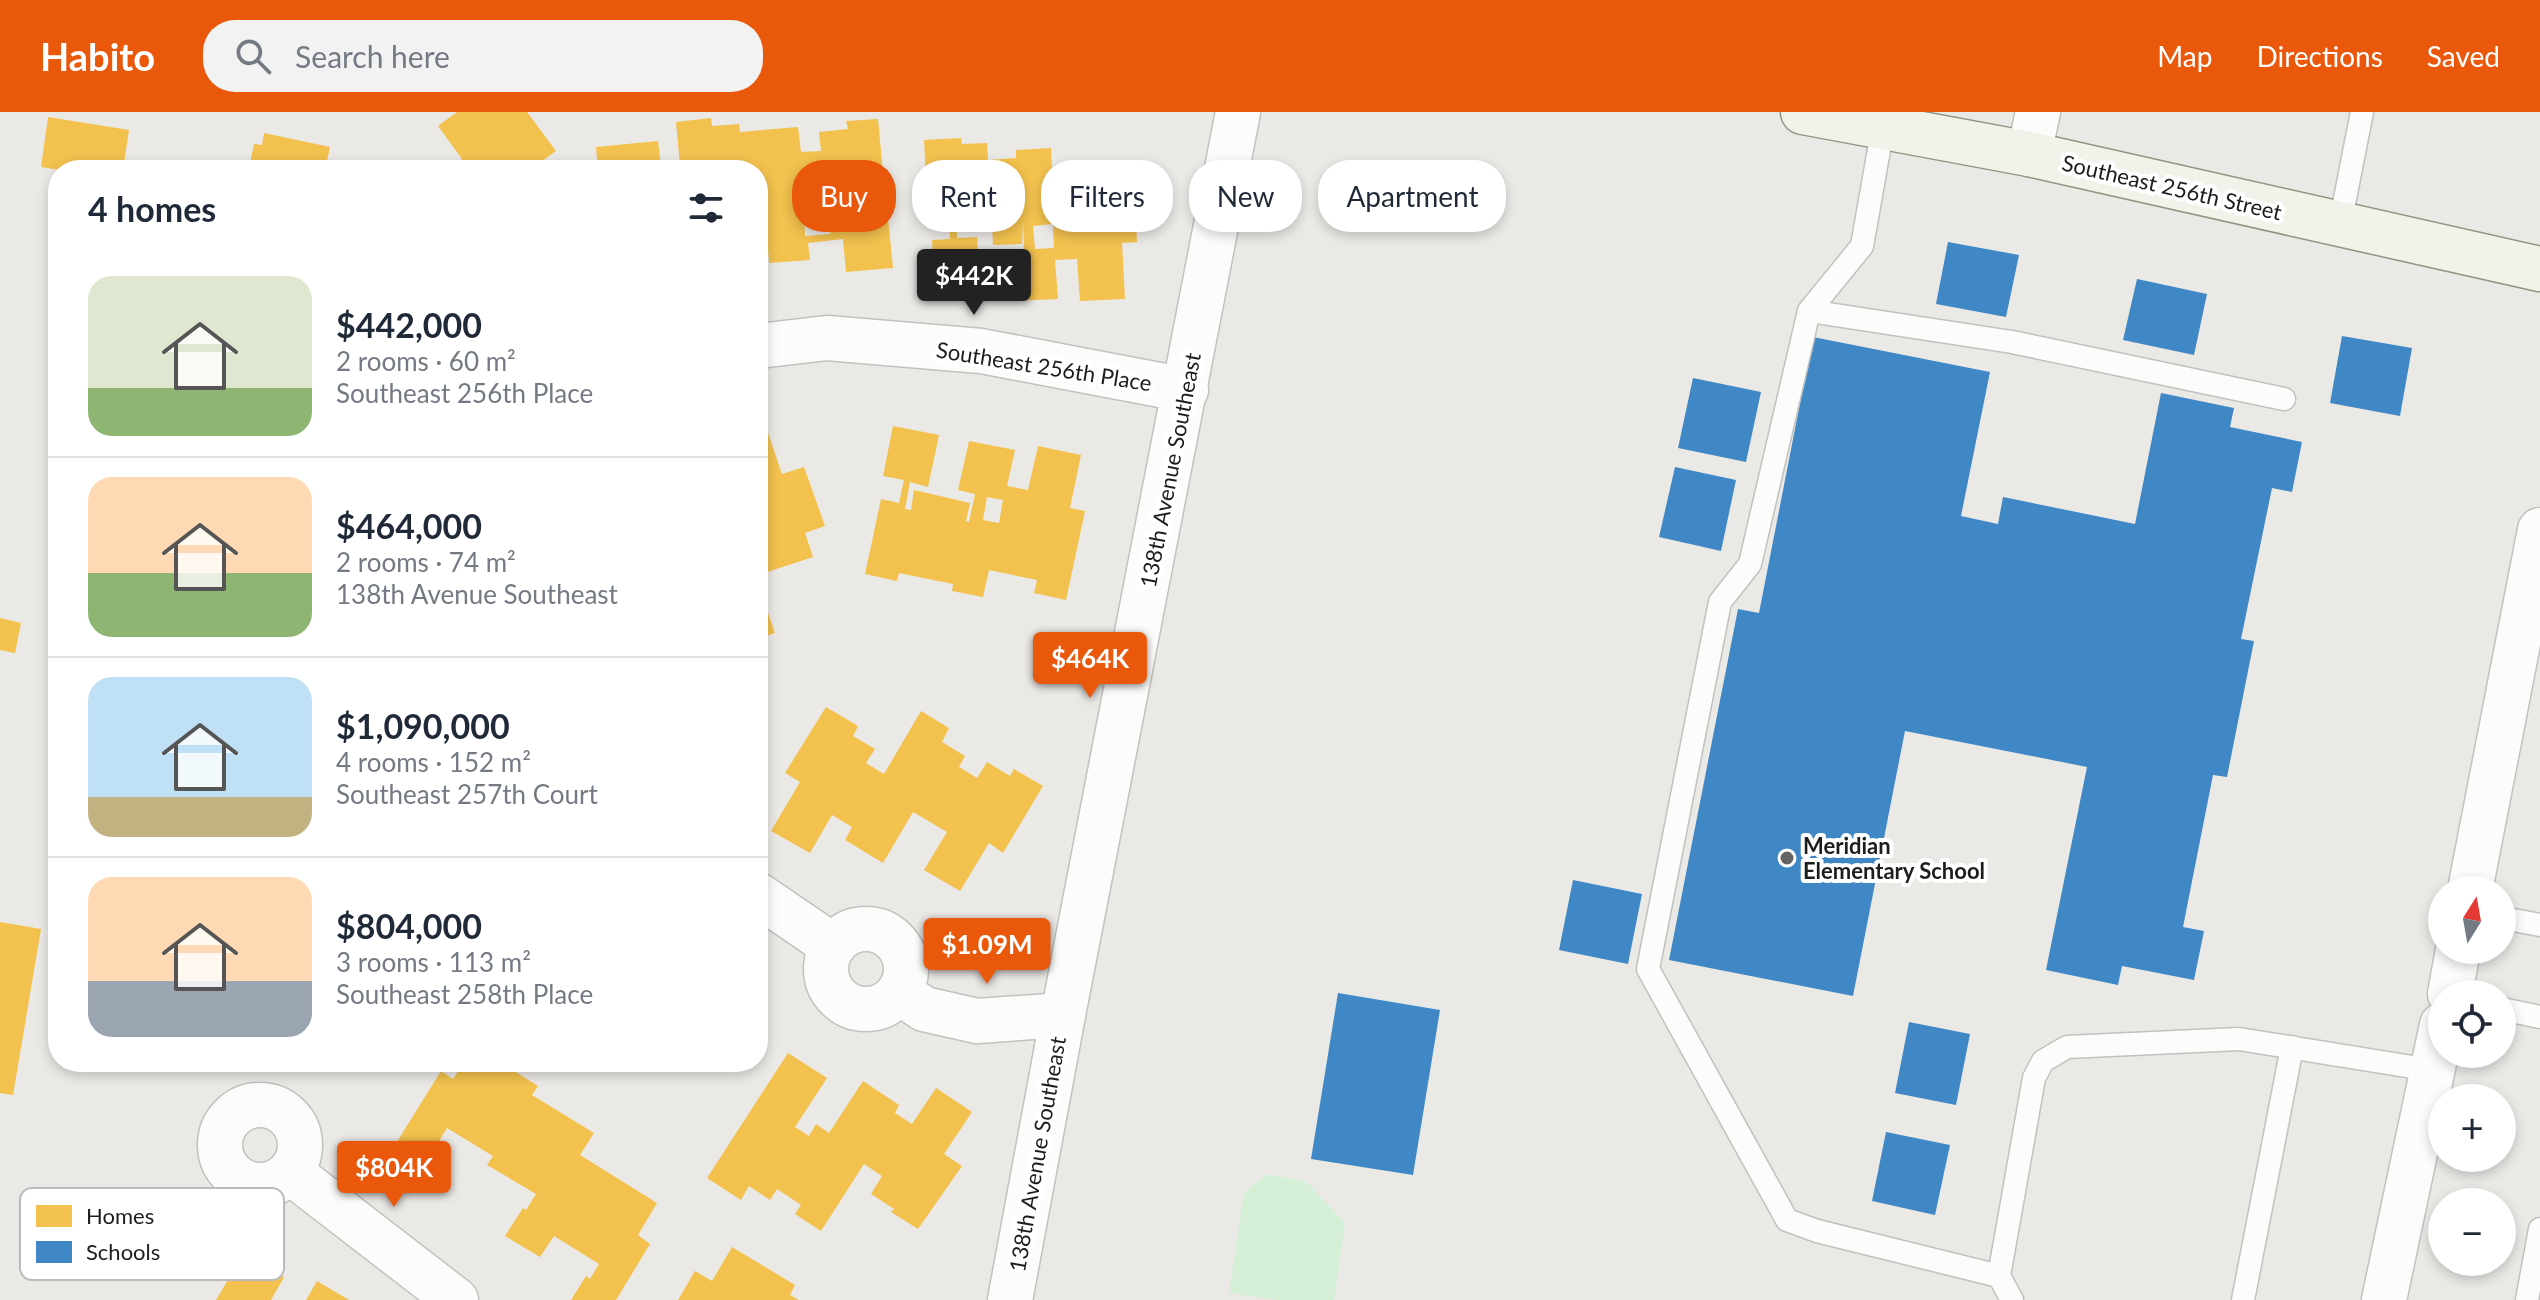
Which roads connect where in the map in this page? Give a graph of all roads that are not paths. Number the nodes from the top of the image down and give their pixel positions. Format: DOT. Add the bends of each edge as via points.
graph roads {
  1 [pos="1238,112"];
  2 [pos="1803,112"];
  3 [pos="2038,112"];
  4 [pos="2362,112"];
  5 [pos="1883,127"];
  6 [pos="2029,154"];
  7 [pos="2340,224"];
  8 [pos="2540,269"];
  9 [pos="1809,311"];
  10 [pos="768,345"];
  11 [pos="1186,390"];
  12 [pos="2284,399"];
  13 [pos="2540,530"];
  14 [pos="2473,876"];
  15 [pos="768,902"];
  16 [pos="2516,921"];
  17 [pos="2540,925"];
  18 [pos="833,946"];
  19 [pos="899,992"];
  20 [pos="2516,1012"];
  21 [pos="1063,1015"];
  22 [pos="2540,1017"];
  23 [pos="2292,1047"];
  24 [pos="2431,1070"];
  25 [pos="290,1172"];
  26 [pos="2540,1229"];
  27 [pos="1999,1276"];
  28 [pos="456,1300"];
  29 [pos="1010,1300"];
  30 [pos="2012,1300"];
  31 [pos="2243,1300"];
  32 [pos="2384,1300"];
  33 [pos="2527,1300"];
  1 -- 11 [label="street, 138th Avenue Southeast"];
  2 -- 5 [label="main road, Southeast 256th Street"];
  3 -- 6 [label="street"];
  4 -- 7 [label="lane"];
  5 -- 6 [label="main road, Southeast 256th Street"];
  5 -- 9 [label="lane" via="1862,246"];
  6 -- 7 [label="main road, Southeast 256th Street"];
  7 -- 8 [label="main road, Southeast 256th Street"];
  9 -- 12 [label="lane" via="2012,342"];
  9 -- 27 [label="lane" via="1750,564 1720,602 1648,969 1787,1220"];
  10 -- 11 [label="street, Southeast 256th Place" via="827,338 981,351"];
  11 -- 21 [label="street, 138th Avenue Southeast"];
  13 -- 14 [label="street"];
  15 -- 18 [label="street"];
  16 -- 17 [label="lane"];
  18 -- 19 [label="street" via="826,976 843,1001 873,1008"];
  18 -- 19 [label="street" via="859,929 889,935 905,962"];
  19 -- 21 [label="street" via="924,1009 977,1021"];
  20 -- 22 [label="lane"];
  21 -- 29 [label="street, 138th Avenue Southeast"];
  23 -- 24 [label="lane"];
  23 -- 27 [label="lane" via="2239,1039 2067,1047 2043,1061 2034,1078"];
  23 -- 31 [label="lane"];
  24 -- 32 [label="street"];
  25 -- 28 [label="street"];
  26 -- 33 [label="lane"];
  27 -- 30 [label="lane"];
}
